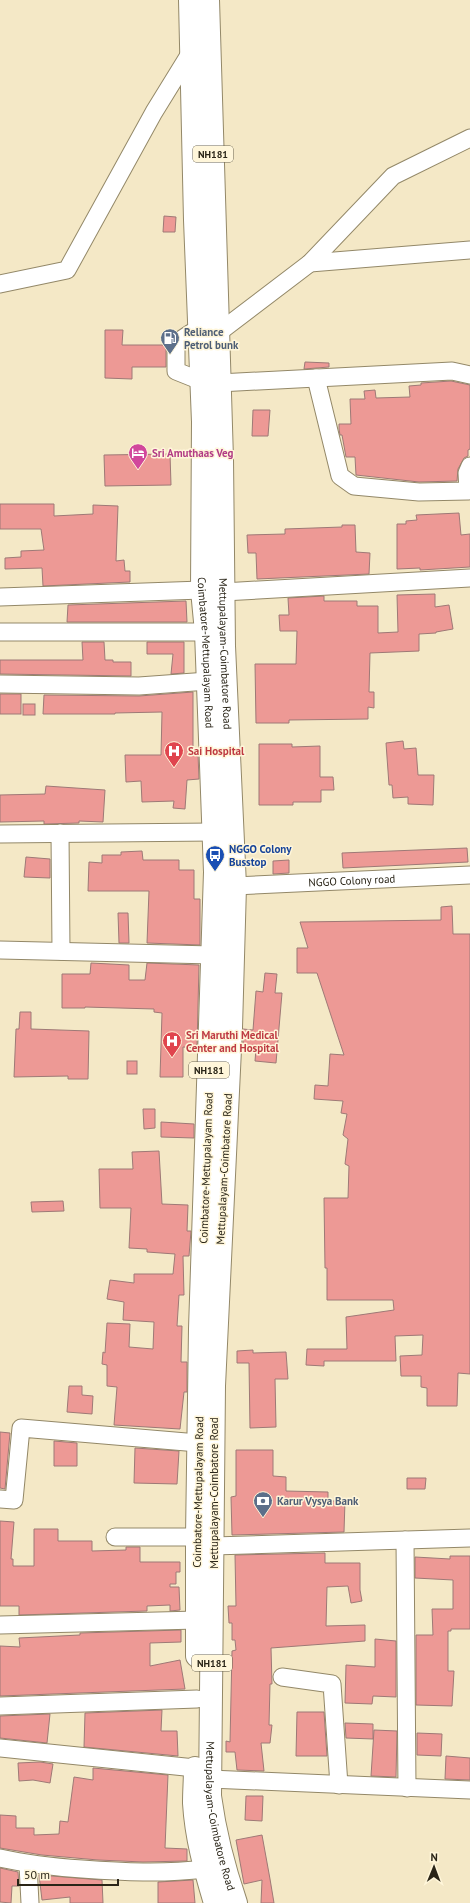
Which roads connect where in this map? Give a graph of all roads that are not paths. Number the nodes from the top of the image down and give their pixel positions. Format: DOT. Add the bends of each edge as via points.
graph roads {
  1 [pos="190,0"];
  2 [pos="208,0"];
  3 [pos="191,52"];
  4 [pos="201,80"];
  5 [pos="470,138"];
  6 [pos="470,250"];
  7 [pos="310,263"];
  8 [pos="0,284"];
  9 [pos="208,332"];
  10 [pos="470,375"];
  11 [pos="316,378"];
  12 [pos="210,382"];
  13 [pos="470,466"];
  14 [pos="470,578"];
  15 [pos="213,591"];
  16 [pos="0,596"];
  17 [pos="0,632"];
  18 [pos="206,632"];
  19 [pos="208,681"];
  20 [pos="0,684"];
  21 [pos="214,832"];
  22 [pos="60,833"];
  23 [pos="0,834"];
  24 [pos="470,875"];
  25 [pos="225,887"];
  26 [pos="0,950"];
  27 [pos="61,951"];
  28 [pos="213,954"];
  29 [pos="198,1443"];
  30 [pos="0,1499"];
  31 [pos="115,1538"];
  32 [pos="470,1538"];
  33 [pos="405,1540"];
  34 [pos="205,1541"];
  35 [pos="197,1620"];
  36 [pos="0,1625"];
  37 [pos="282,1677"];
  38 [pos="197,1699"];
  39 [pos="0,1706"];
  40 [pos="0,1748"];
  41 [pos="203,1773"];
  42 [pos="339,1785"];
  43 [pos="407,1788"];
  44 [pos="470,1790"];
  45 [pos="0,1858"];
  46 [pos="28,1864"];
  47 [pos="205,1869"];
  48 [pos="30,1903"];
  49 [pos="215,1903"];
  50 [pos="236,1903"];
  1 -- 3 [label="highway, NH181"];
  2 -- 4 [label="highway, NH181"];
  3 -- 4 [label="highway, NH181"];
  3 -- 8 [label="street" via="154,112 67,270"];
  4 -- 9 [label="highway, Mettupalayam-Coimbatore Road / NH181"];
  5 -- 7 [label="street" via="394,176"];
  6 -- 7 [label="street"];
  7 -- 9 [label="street"];
  9 -- 12 [label="highway, Mettupalayam-Coimbatore Road / NH181"];
  9 -- 12 [label="street" via="190,333 176,343 176,371"];
  10 -- 11 [label="street" via="452,371"];
  11 -- 12 [label="street"];
  11 -- 13 [label="street" via="340,476 354,486 419,492 468,491 466,473"];
  12 -- 15 [label="highway, Mettupalayam-Coimbatore Road / NH181" via="222,459"];
  14 -- 15 [label="street"];
  15 -- 16 [label="street"];
  15 -- 18 [label="highway, Coimbatore-Mettupalayam Road / NH181"];
  15 -- 25 [label="highway, Mettupalayam-Coimbatore Road / NH181"];
  17 -- 18 [label="street"];
  18 -- 19 [label="highway, Coimbatore-Mettupalayam Road / NH181"];
  19 -- 20 [label="street" via="139,686"];
  19 -- 21 [label="highway, Coimbatore-Mettupalayam Road / NH181"];
  21 -- 22 [label="street"];
  21 -- 25 [label="highway, Coimbatore-Mettupalayam Road / NH181"];
  22 -- 23 [label="street"];
  22 -- 27 [label="street"];
  24 -- 25 [label="street, NGGO Colony road"];
  25 -- 28 [label="highway, Coimbatore-Mettupalayam Road / NH181"];
  25 -- 34 [label="highway, Mettupalayam-Coimbatore Road / NH181" via="231,1028"];
  26 -- 27 [label="street"];
  27 -- 28 [label="street"];
  28 -- 29 [label="highway, Coimbatore-Mettupalayam Road / NH181"];
  29 -- 30 [label="street" via="21,1428 14,1500"];
  29 -- 34 [label="highway, Coimbatore-Mettupalayam Road / NH181"];
  31 -- 34 [label="street"];
  32 -- 33 [label="street"];
  33 -- 34 [label="street"];
  33 -- 43 [label="street"];
  34 -- 35 [label="highway, Coimbatore-Mettupalayam Road / NH181"];
  34 -- 41 [label="highway, Mettupalayam-Coimbatore Road / NH181"];
  35 -- 36 [label="street"];
  35 -- 38 [label="highway, Coimbatore-Mettupalayam Road / NH181"];
  37 -- 42 [label="street" via="332,1684"];
  38 -- 39 [label="street"];
  38 -- 41 [label="highway, Coimbatore-Mettupalayam Road / NH181"];
  40 -- 41 [label="street"];
  41 -- 42 [label="street"];
  41 -- 47 [label="highway, Coimbatore-Mettupalayam Road / NH181" via="194,1802"];
  41 -- 50 [label="highway, Mettupalayam-Coimbatore Road / NH181" via="223,1863"];
  42 -- 43 [label="street"];
  43 -- 44 [label="street"];
  45 -- 46 [label="street"];
  46 -- 47 [label="street" via="125,1872 174,1873"];
  46 -- 48 [label="street"];
  47 -- 49 [label="highway, Coimbatore-Mettupalayam Road / NH181"];
}
